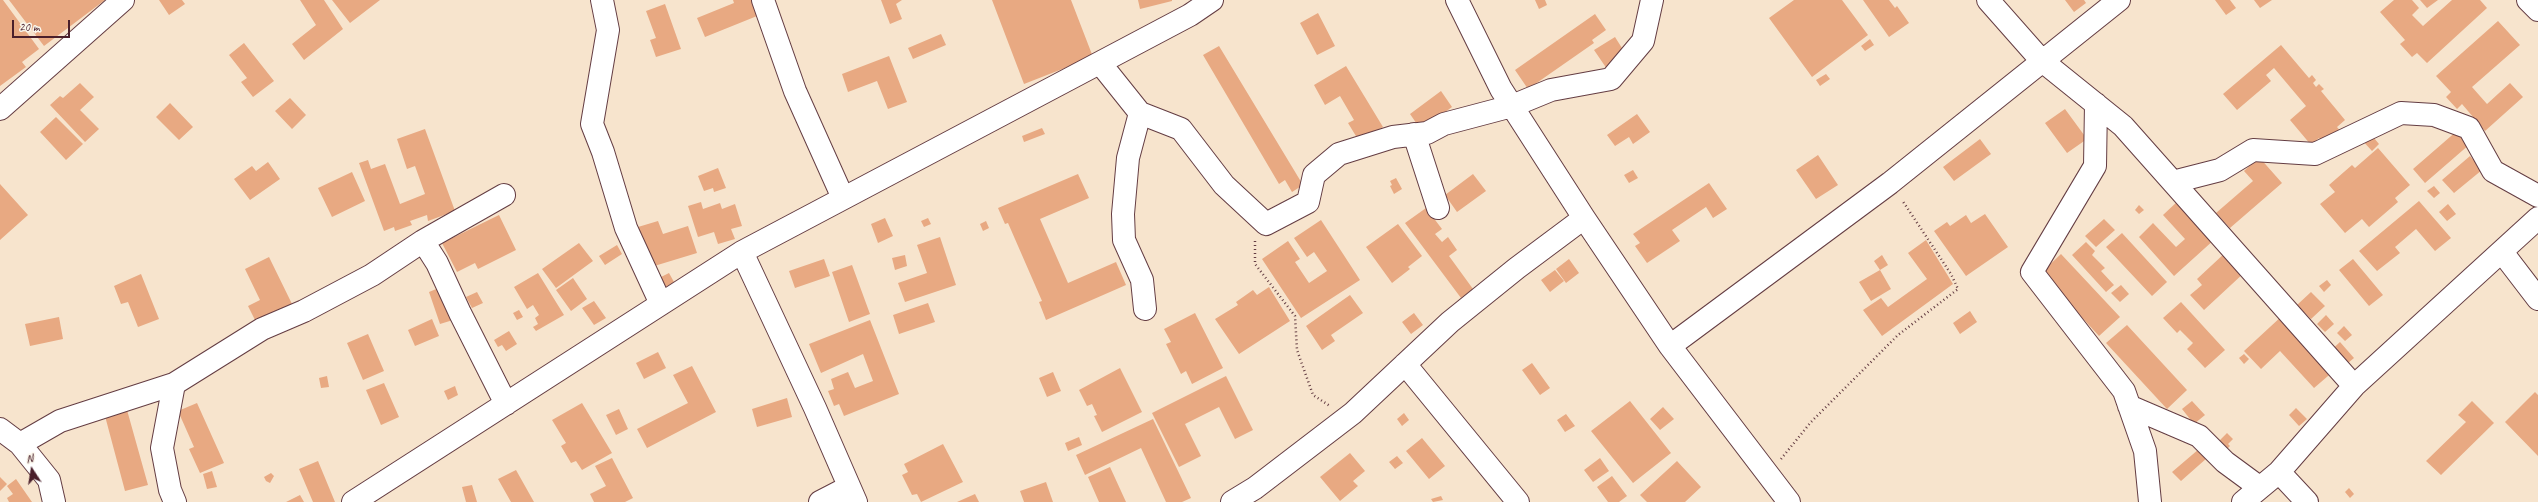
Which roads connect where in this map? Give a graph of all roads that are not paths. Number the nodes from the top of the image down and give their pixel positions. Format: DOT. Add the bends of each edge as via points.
graph roads {
  1 [pos="123,0"];
  2 [pos="602,0"];
  3 [pos="763,0"];
  4 [pos="1212,0"];
  5 [pos="1457,0"];
  6 [pos="1652,0"];
  7 [pos="1988,0"];
  8 [pos="2119,0"];
  9 [pos="2528,0"];
  10 [pos="2538,10"];
  11 [pos="2041,60"];
  12 [pos="1100,63"];
  13 [pos="2096,104"];
  14 [pos="1512,106"];
  15 [pos="0,109"];
  16 [pos="1140,113"];
  17 [pos="1414,134"];
  18 [pos="2173,182"];
  19 [pos="504,195"];
  20 [pos="2538,196"];
  21 [pos="843,198"];
  22 [pos="1438,208"];
  23 [pos="1584,218"];
  24 [pos="2538,218"];
  25 [pos="423,241"];
  26 [pos="742,252"];
  27 [pos="2502,252"];
  28 [pos="2538,299"];
  29 [pos="661,304"];
  30 [pos="1145,310"];
  31 [pos="1670,346"];
  32 [pos="1405,364"];
  33 [pos="174,384"];
  34 [pos="2354,386"];
  35 [pos="506,404"];
  36 [pos="2129,406"];
  37 [pos="0,429"];
  38 [pos="20,444"];
  39 [pos="2279,472"];
  40 [pos="2259,487"];
  41 [pos="853,495"];
  42 [pos="54,502"];
  43 [pos="175,502"];
  44 [pos="353,502"];
  45 [pos="820,502"];
  46 [pos="1232,502"];
  47 [pos="1518,502"];
  48 [pos="1789,502"];
  49 [pos="2150,502"];
  50 [pos="2243,502"];
  51 [pos="2307,502"];
  1 -- 15 [label="street"];
  2 -- 29 [label="street" via="608,30 592,124 626,228"];
  3 -- 21 [label="street" via="795,91"];
  4 -- 12 [label="street" via="1190,15"];
  5 -- 14 [label="street"];
  6 -- 14 [label="street" via="1643,41 1611,79 1551,90"];
  7 -- 11 [label="street"];
  8 -- 11 [label="street"];
  9 -- 10 [label="street"];
  11 -- 13 [label="street"];
  11 -- 31 [label="street" via="1890,183"];
  12 -- 16 [label="street"];
  12 -- 21 [label="street"];
  13 -- 18 [label="street" via="2123,126"];
  13 -- 36 [label="street" via="2095,166 2032,272 2124,391"];
  14 -- 17 [label="street" via="1444,124 1428,133"];
  14 -- 23 [label="street"];
  16 -- 17 [label="street" via="1181,129 1224,185 1266,224 1308,202 1314,174 1339,154 1393,137"];
  16 -- 30 [label="street" via="1128,158 1123,214 1124,240 1142,280"];
  17 -- 22 [label="street"];
  18 -- 20 [label="street" via="2220,170 2253,150 2315,154 2401,113 2434,115 2469,128 2493,172"];
  18 -- 34 [label="street"];
  19 -- 25 [label="street"];
  21 -- 26 [label="street"];
  23 -- 31 [label="street"];
  23 -- 32 [label="street" via="1516,268 1450,322"];
  24 -- 27 [label="street"];
  25 -- 33 [label="street" via="372,275 304,311 262,329"];
  25 -- 35 [label="street" via="437,263"];
  26 -- 29 [label="street"];
  26 -- 41 [label="street"];
  27 -- 28 [label="street"];
  27 -- 34 [label="street"];
  29 -- 35 [label="street"];
  31 -- 48 [label="street"];
  32 -- 46 [label="street" via="1348,416 1255,488"];
  32 -- 47 [label="street"];
  33 -- 38 [label="street" via="60,421"];
  33 -- 43 [label="street" via="162,448 170,490"];
  34 -- 39 [label="street"];
  35 -- 44 [label="street"];
  36 -- 40 [label="street" via="2199,436 2225,462"];
  36 -- 49 [label="street" via="2145,451"];
  37 -- 38 [label="street"];
  38 -- 42 [label="street" via="49,480"];
  39 -- 40 [label="street"];
  39 -- 51 [label="street"];
  40 -- 50 [label="street"];
  41 -- 45 [label="street"];
}
